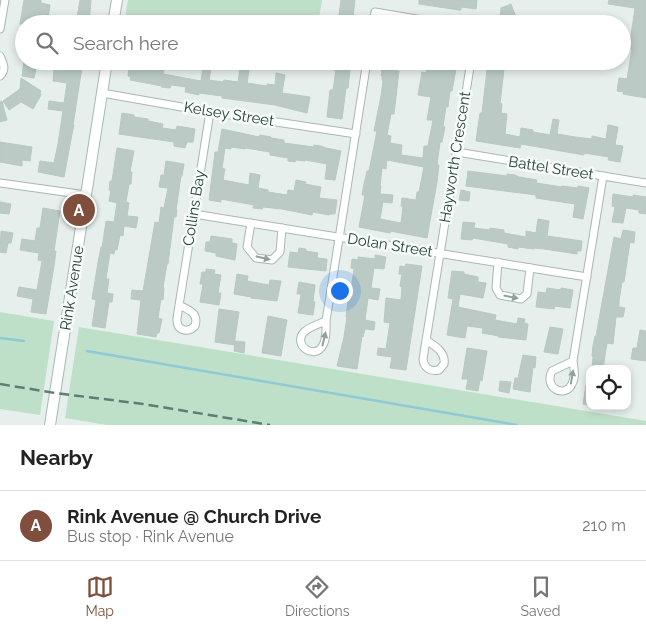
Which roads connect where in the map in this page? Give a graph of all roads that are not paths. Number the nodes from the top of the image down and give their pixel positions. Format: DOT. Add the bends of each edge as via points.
graph roads {
  1 [pos="5,0"];
  2 [pos="117,0"];
  3 [pos="114,15"];
  4 [pos="374,15"];
  5 [pos="393,15"];
  6 [pos="0,29"];
  7 [pos="0,56"];
  8 [pos="106,70"];
  9 [pos="366,70"];
  10 [pos="470,70"];
  11 [pos="0,76"];
  12 [pos="102,93"];
  13 [pos="210,112"];
  14 [pos="356,134"];
  15 [pos="457,152"];
  16 [pos="604,176"];
  17 [pos="0,183"];
  18 [pos="646,183"];
  19 [pos="86,195"];
  20 [pos="194,214"];
  21 [pos="251,223"];
  22 [pos="282,228"];
  23 [pos="339,237"];
  24 [pos="440,252"];
  25 [pos="498,262"];
  26 [pos="530,268"];
  27 [pos="587,277"];
  28 [pos="179,305"];
  29 [pos="326,321"];
  30 [pos="426,340"];
  31 [pos="573,360"];
  32 [pos="50,425"];
  1 -- 6 [label="street"];
  2 -- 3 [label="street"];
  4 -- 5 [label="street" via="375,12"];
  7 -- 11 [label="street" via="4,71"];
  8 -- 12 [label="street, Rink Avenue"];
  9 -- 14 [label="street"];
  10 -- 15 [label="street, Hayworth Crescent"];
  12 -- 13 [label="street, Kelsey Street"];
  12 -- 19 [label="street, Rink Avenue"];
  13 -- 14 [label="street, Kelsey Street"];
  13 -- 20 [label="street, Collins Bay"];
  14 -- 23 [label="street"];
  15 -- 16 [label="street, Battel Street"];
  15 -- 24 [label="street, Hayworth Crescent"];
  16 -- 18 [label="street, Battel Street"];
  16 -- 27 [label="street"];
  17 -- 19 [label="street"];
  19 -- 32 [label="street, Rink Avenue"];
  20 -- 21 [label="street, Dolan Street"];
  20 -- 28 [label="street, Collins Bay"];
  21 -- 22 [label="street, Dolan Street"];
  21 -- 22 [label="street, one-way" via="247,247 256,258 272,260 280,252"];
  22 -- 23 [label="street, Dolan Street"];
  23 -- 24 [label="street, Dolan Street"];
  23 -- 29 [label="street"];
  24 -- 25 [label="street, Dolan Street"];
  24 -- 30 [label="street, Hayworth Crescent"];
  25 -- 26 [label="street, Dolan Street"];
  25 -- 26 [label="street, one-way" via="496,288 500,295 521,299 527,294"];
  26 -- 27 [label="street, Dolan Street"];
  27 -- 31 [label="street"];
  29 -- 29 [label="street, one-way" via="303,334 301,341 306,350 317,351 323,346"];
  31 -- 31 [label="street, one-way" via="550,374 550,382 557,390 571,387"];
}
